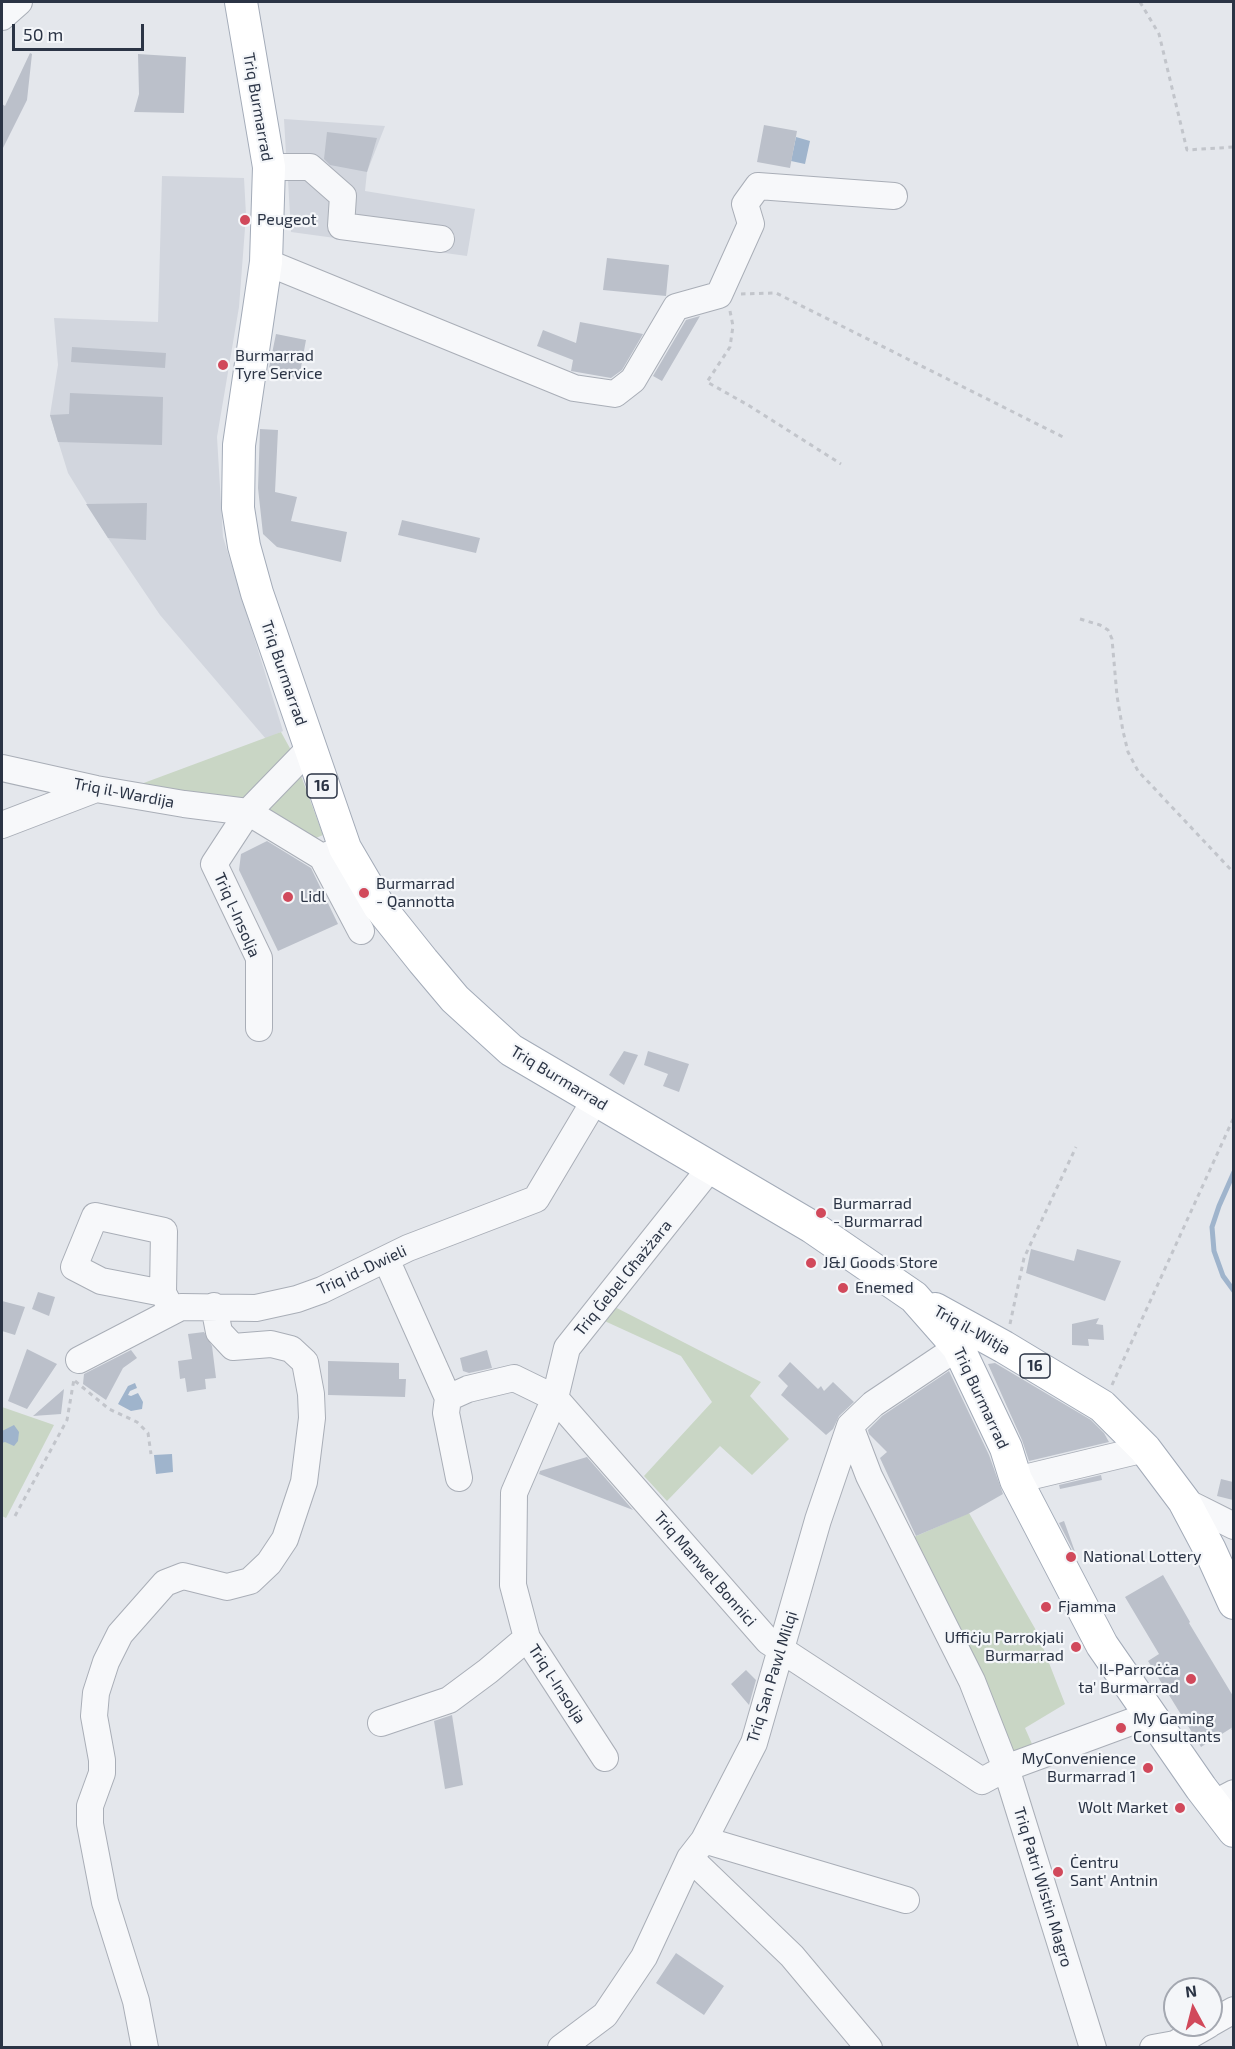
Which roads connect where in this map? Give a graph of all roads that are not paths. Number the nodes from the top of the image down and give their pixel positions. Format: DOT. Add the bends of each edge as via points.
graph roads {
  1 [pos="20,2"];
  2 [pos="241,2"];
  3 [pos="2,16"];
  4 [pos="269,167"];
  5 [pos="894,196"];
  6 [pos="441,239"];
  7 [pos="266,262"];
  8 [pos="310,748"];
  9 [pos="2,768"];
  10 [pos="96,789"];
  11 [pos="248,812"];
  12 [pos="2,825"];
  13 [pos="333,853"];
  14 [pos="362,931"];
  15 [pos="259,1028"];
  16 [pos="595,1100"];
  17 [pos="711,1167"];
  18 [pos="386,1259"];
  19 [pos="914,1297"];
  20 [pos="214,1306"];
  21 [pos="958,1347"];
  22 [pos="76,1370"];
  23 [pos="448,1398"];
  24 [pos="555,1398"];
  25 [pos="850,1426"];
  26 [pos="1145,1449"];
  27 [pos="866,1468"];
  28 [pos="833,1473"];
  29 [pos="459,1478"];
  30 [pos="1016,1480"];
  31 [pos="1184,1501"];
  32 [pos="1233,1526"];
  33 [pos="1226,1561"];
  34 [pos="1233,1603"];
  35 [pos="527,1638"];
  36 [pos="782,1649"];
  37 [pos="1150,1715"];
  38 [pos="381,1723"];
  39 [pos="605,1758"];
  40 [pos="1006,1768"];
  41 [pos="1223,1798"];
  42 [pos="1233,1831"];
  43 [pos="697,1849"];
  44 [pos="906,1900"];
  45 [pos="1184,2037"];
  46 [pos="1167,2046"];
  47 [pos="145,2048"];
  48 [pos="561,2048"];
  49 [pos="869,2048"];
  50 [pos="1093,2048"];
  1 -- 3 [label="street"];
  2 -- 4 [label="main road, Triq Burmarrad / 16"];
  4 -- 6 [label="street" via="310,166 343,196 341,226"];
  4 -- 7 [label="main road, Triq Burmarrad / 16"];
  5 -- 7 [label="street" via="758,186 745,204 751,224 719,295 676,307 633,380 615,394 574,388"];
  7 -- 8 [label="main road, Triq Burmarrad / 16" via="239,445 238,508 257,593"];
  8 -- 11 [label="street"];
  8 -- 13 [label="main road, Triq Burmarrad / 16"];
  9 -- 10 [label="street, Triq il-Wardija"];
  10 -- 11 [label="street, Triq il-Wardija"];
  10 -- 12 [label="street"];
  11 -- 13 [label="street, Triq il-Wardija"];
  11 -- 15 [label="street, Triq l-Insolja" via="214,864 259,958"];
  13 -- 14 [label="street"];
  13 -- 16 [label="main road, Triq Burmarrad / 16" via="455,999 511,1050"];
  16 -- 17 [label="main road, Triq Burmarrad / 16"];
  16 -- 18 [label="street, Triq id-Dwieli" via="536,1199"];
  17 -- 19 [label="main road, Triq Burmarrad / 16" via="812,1227"];
  17 -- 24 [label="street, Triq Ġebel Għażżara" via="567,1348"];
  18 -- 20 [label="street, Triq id-Dwieli" via="297,1299 256,1308"];
  18 -- 23 [label="street"];
  19 -- 21 [label="main road, Triq Burmarrad / 16"];
  19 -- 26 [label="main road, Triq il-Witja / 16" via="1102,1406"];
  20 -- 22 [label="street, Triq id-Dwieli" via="168,1301"];
  20 -- 47 [label="street" via="219,1332 233,1347 271,1344 291,1349 305,1362 312,1418 304,1482 285,1539 269,1563 250,1581 227,1587 183,1575 165,1583 120,1634 96,1693 94,1716 102,1773 90,1806 90,1824 105,1902 136,2001"];
  21 -- 25 [label="street, Triq San Pawl Milqi" via="873,1404"];
  21 -- 30 [label="main road, Triq Burmarrad / 16" via="1006,1448"];
  23 -- 24 [label="street, Triq Manwel Bonnici" via="514,1378"];
  23 -- 29 [label="street" via="446,1413"];
  24 -- 35 [label="street, Triq l-Insolja" via="514,1492 513,1585"];
  24 -- 36 [label="street, Triq Manwel Bonnici" via="768,1641"];
  25 -- 27 [label="street, Triq Patri Wistin Magro"];
  25 -- 28 [label="street, Triq San Pawl Milqi"];
  26 -- 30 [label="street"];
  26 -- 31 [label="main road, 16"];
  27 -- 28 [label="street" via="855,1476"];
  27 -- 40 [label="street, Triq Patri Wistin Magro" via="972,1681"];
  28 -- 36 [label="street, Triq San Pawl Milqi"];
  30 -- 37 [label="main road, Triq Burmarrad / 16" via="1102,1645"];
  31 -- 32 [label="street"];
  31 -- 33 [label="main road, 16" via="1210,1550"];
  33 -- 34 [label="main road, 16"];
  35 -- 38 [label="street" via="449,1700"];
  35 -- 39 [label="street, Triq l-Insolja"];
  36 -- 40 [label="street, Triq Manwel Bonnici" via="982,1781"];
  36 -- 43 [label="street, Triq San Pawl Milqi" via="754,1743"];
  37 -- 40 [label="street"];
  37 -- 41 [label="main road, Triq Burmarrad / 16"];
  40 -- 50 [label="street, Triq Patri Wistin Magro"];
  41 -- 42 [label="main road, Triq Burmarrad / 16"];
  43 -- 44 [label="street"];
  43 -- 48 [label="street, Triq San Pawl Milqi" via="644,1957 605,2015"];
  43 -- 49 [label="street"];
  45 -- 46 [label="street"];
}
